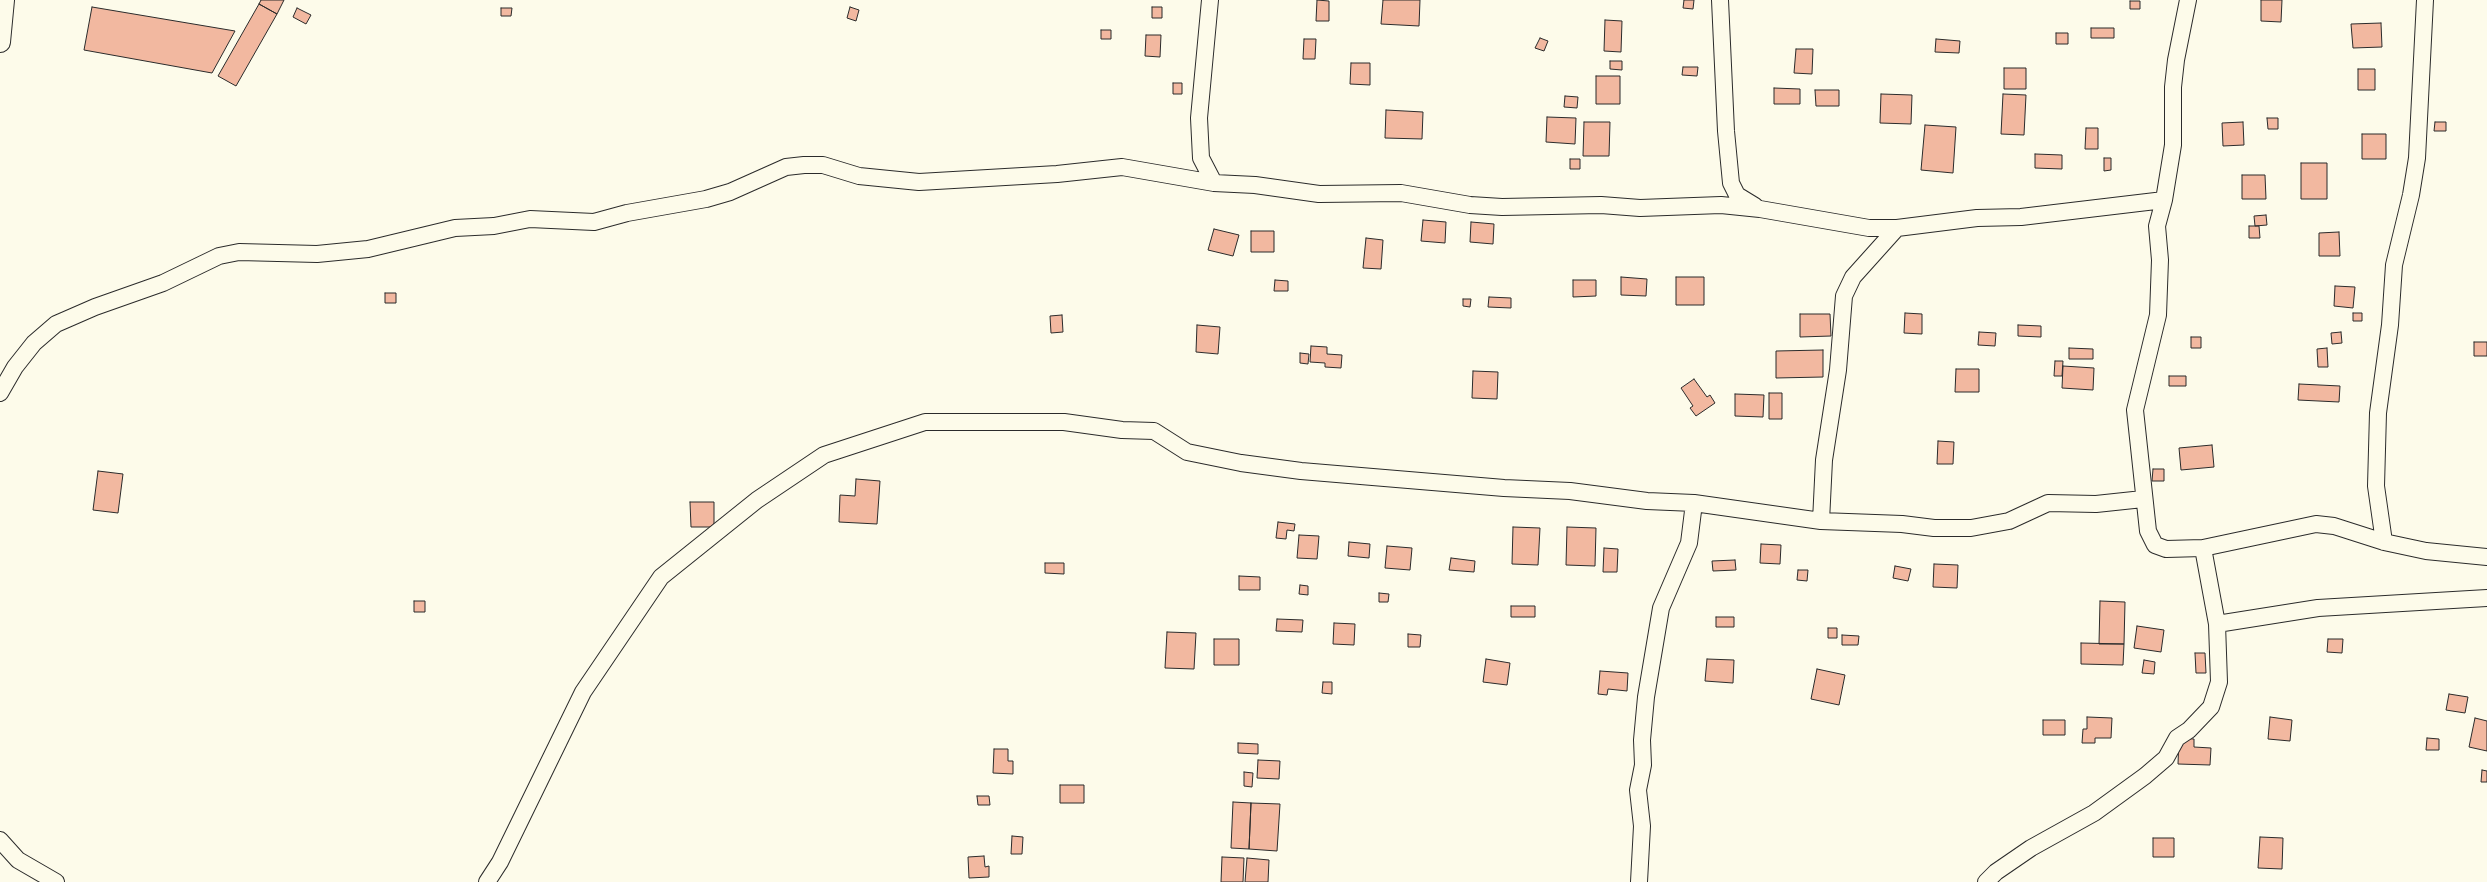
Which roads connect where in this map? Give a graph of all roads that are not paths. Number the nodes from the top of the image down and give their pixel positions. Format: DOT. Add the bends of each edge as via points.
graph roads {
  1 [pos="4,0"];
  2 [pos="1210,0"];
  3 [pos="1720,0"];
  4 [pos="2188,0"];
  5 [pos="2425,0"];
  6 [pos="0,42"];
  7 [pos="1214,183"];
  8 [pos="2164,200"];
  9 [pos="1760,209"];
  10 [pos="1897,228"];
  11 [pos="16,367"];
  12 [pos="0,373"];
  13 [pos="0,394"];
  14 [pos="2143,499"];
  15 [pos="1694,503"];
  16 [pos="1821,521"];
  17 [pos="2384,542"];
  18 [pos="2203,548"];
  19 [pos="2487,557"];
  20 [pos="2487,598"];
  21 [pos="2218,624"];
  22 [pos="0,840"];
  23 [pos="56,882"];
  24 [pos="487,882"];
  25 [pos="1639,882"];
  26 [pos="1986,882"];
  1 -- 6 [label="street"];
  2 -- 7 [label="street" via="1199,118 1201,158"];
  3 -- 9 [label="street" via="1731,182 1737,195"];
  4 -- 8 [label="street" via="2176,60 2173,146"];
  5 -- 17 [label="street" via="2416,158 2411,195 2394,265 2378,413 2376,486"];
  7 -- 9 [label="street" via="1319,194 1402,193 1502,208 1721,205"];
  7 -- 11 [label="street" via="1122,167 918,182 859,176 823,165 786,167 706,199 594,222 530,219 494,226 455,228 368,249 317,254 239,252 219,256 56,324 34,343"];
  8 -- 10 [label="street"];
  8 -- 14 [label="street" via="2157,226 2160,260 2158,315 2135,410"];
  9 -- 10 [label="street" via="1869,228"];
  10 -- 16 [label="street" via="1853,277 1844,296 1838,370 1824,460"];
  11 -- 12 [label="street"];
  11 -- 13 [label="street"];
  14 -- 16 [label="street" via="2096,504 2048,503 2008,521 1971,528"];
  14 -- 18 [label="street" via="2148,531 2155,544 2166,549"];
  15 -- 16 [label="street"];
  15 -- 24 [label="street" via="1292,470 1187,452 1154,430 1122,430 1064,422 925,422 824,456 756,500 661,577 583,692 500,862"];
  15 -- 25 [label="street" via="1689,543 1662,608 1646,697 1643,766 1638,790 1642,826"];
  17 -- 18 [label="street" via="2334,526 2316,524"];
  17 -- 19 [label="street" via="2426,551"];
  18 -- 21 [label="street"];
  20 -- 21 [label="street" via="2318,608"];
  21 -- 26 [label="street" via="2219,682 2211,706 2177,738 2166,758 2094,813 2031,848"];
  22 -- 23 [label="street" via="18,860"];
}
